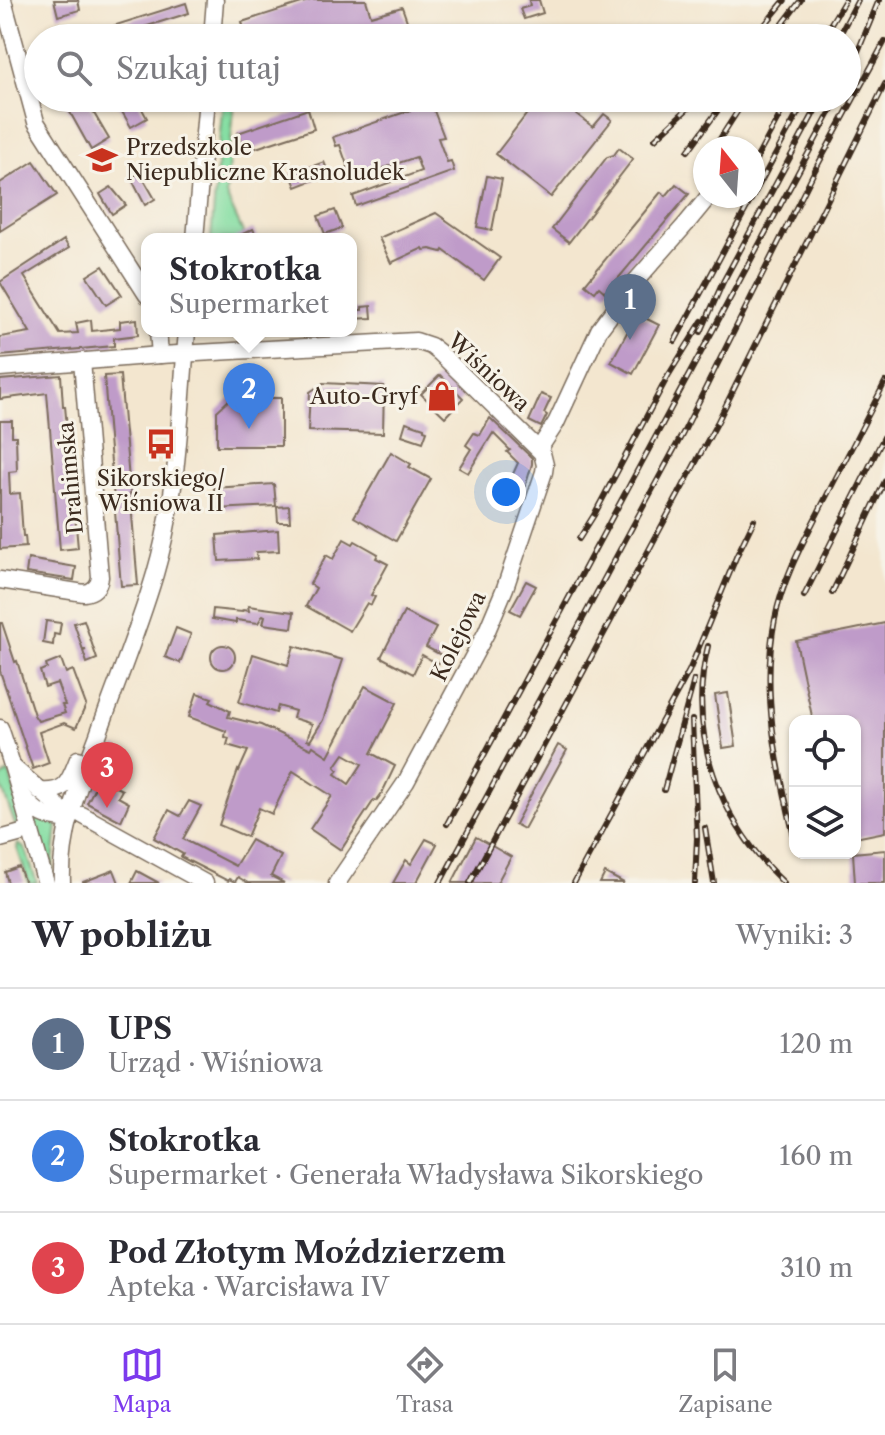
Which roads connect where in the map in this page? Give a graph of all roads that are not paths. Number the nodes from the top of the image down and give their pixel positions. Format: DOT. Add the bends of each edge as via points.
graph roads {
  1 [pos="3,0"];
  2 [pos="215,0"];
  3 [pos="213,24"];
  4 [pos="24,82"];
  5 [pos="32,112"];
  6 [pos="206,112"];
  7 [pos="699,208"];
  8 [pos="196,233"];
  9 [pos="141,286"];
  10 [pos="158,337"];
  11 [pos="186,337"];
  12 [pos="185,353"];
  13 [pos="160,355"];
  14 [pos="82,361"];
  15 [pos="0,368"];
  16 [pos="539,449"];
  17 [pos="0,580"];
  18 [pos="103,720"];
  19 [pos="0,728"];
  20 [pos="14,768"];
  21 [pos="20,791"];
  22 [pos="40,791"];
  23 [pos="75,817"];
  24 [pos="29,831"];
  25 [pos="0,839"];
  26 [pos="46,883"];
  27 [pos="62,883"];
  28 [pos="205,883"];
  29 [pos="337,883"];
  1 -- 4 [label="street"];
  2 -- 3 [label="street"];
  5 -- 9 [label="street"];
  6 -- 8 [label="street"];
  7 -- 16 [label="street, Wiśniowa" via="599,330"];
  10 -- 13 [label="street"];
  11 -- 12 [label="street"];
  12 -- 13 [label="street, Wiśniowa"];
  12 -- 16 [label="street, Wiśniowa" via="423,343 440,353"];
  12 -- 18 [label="street" via="174,481 162,545"];
  13 -- 14 [label="street, Wiśniowa"];
  14 -- 15 [label="street, Wiśniowa"];
  14 -- 17 [label="street, Drahimska" via="100,577 95,589 84,593"];
  16 -- 29 [label="street, Kolejowa" via="544,472 498,607 415,768"];
  18 -- 22 [label="street" via="66,785"];
  18 -- 23 [label="street"];
  19 -- 20 [label="street"];
  20 -- 21 [label="street"];
  20 -- 22 [label="street"];
  21 -- 23 [label="street" via="43,816"];
  21 -- 24 [label="street"];
  22 -- 23 [label="street"];
  23 -- 27 [label="street" via="64,846"];
  23 -- 28 [label="street"];
  24 -- 25 [label="street"];
  24 -- 26 [label="street"];
}
